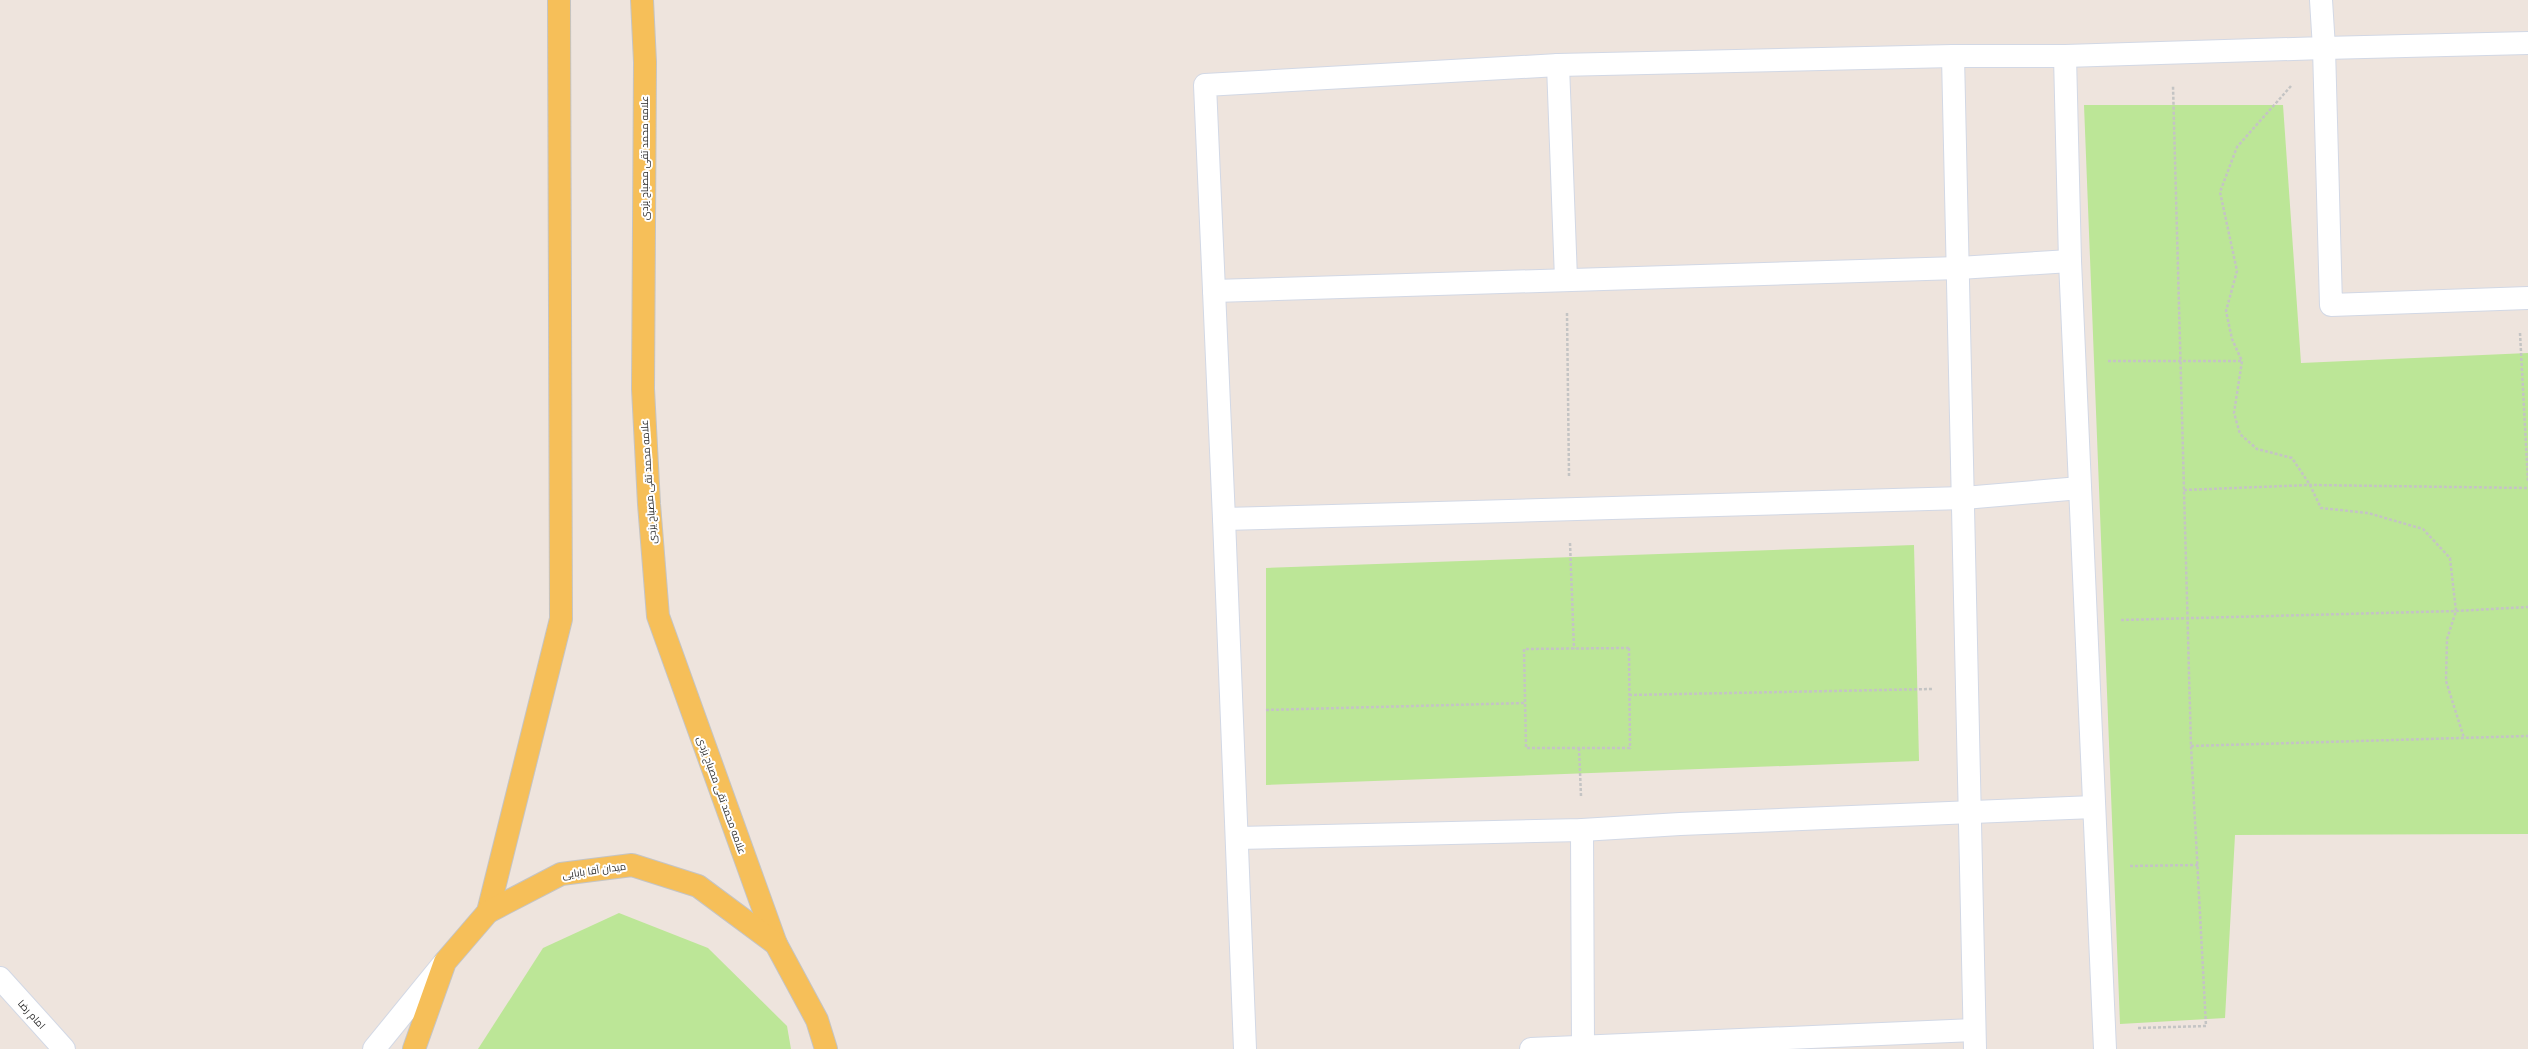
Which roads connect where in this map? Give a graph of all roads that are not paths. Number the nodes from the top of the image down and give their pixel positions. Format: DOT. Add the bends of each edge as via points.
graph roads {
  1 [pos="559,0"];
  2 [pos="642,0"];
  3 [pos="2321,0"];
  4 [pos="2528,44"];
  5 [pos="2324,48"];
  6 [pos="1953,56"];
  7 [pos="2066,56"];
  8 [pos="1558,65"];
  9 [pos="2070,261"];
  10 [pos="1959,268"];
  11 [pos="1566,279"];
  12 [pos="1214,291"];
  13 [pos="2523,298"];
  14 [pos="2080,488"];
  15 [pos="1964,498"];
  16 [pos="1224,519"];
  17 [pos="2094,807"];
  18 [pos="1969,812"];
  19 [pos="1582,830"];
  20 [pos="1237,838"];
  21 [pos="488,912"];
  22 [pos="776,944"];
  23 [pos="445,962"];
  24 [pos="0,978"];
  25 [pos="817,1020"];
  26 [pos="1975,1039"];
  27 [pos="2104,1039"];
  28 [pos="1584,1046"];
  29 [pos="64,1049"];
  30 [pos="374,1049"];
  31 [pos="414,1049"];
  32 [pos="826,1049"];
  33 [pos="840,1049"];
  34 [pos="1245,1049"];
  35 [pos="1531,1049"];
  1 -- 21 [label="main road" via="561,619"];
  2 -- 22 [label="main road, علامه محمد تقی مصباح یزدی" via="645,62 643,389 658,616"];
  3 -- 5 [label="street"];
  4 -- 5 [label="street"];
  5 -- 7 [label="street"];
  5 -- 13 [label="street" via="2332,304"];
  6 -- 7 [label="street"];
  6 -- 8 [label="street"];
  6 -- 10 [label="street"];
  7 -- 9 [label="street"];
  8 -- 11 [label="street"];
  8 -- 12 [label="street" via="1205,85"];
  9 -- 10 [label="street"];
  9 -- 14 [label="street"];
  10 -- 11 [label="street"];
  10 -- 15 [label="street"];
  11 -- 12 [label="street"];
  12 -- 16 [label="street"];
  14 -- 15 [label="street"];
  14 -- 17 [label="street"];
  15 -- 16 [label="street"];
  15 -- 18 [label="street"];
  16 -- 20 [label="street"];
  17 -- 18 [label="street"];
  17 -- 27 [label="street"];
  18 -- 19 [label="street"];
  18 -- 26 [label="street"];
  19 -- 20 [label="street"];
  19 -- 28 [label="street"];
  20 -- 34 [label="street"];
  21 -- 22 [label="main road, میدان آقا بابایی" via="561,874 632,865 698,886"];
  21 -- 23 [label="main road, میدان آقا بابایی"];
  22 -- 25 [label="main road, میدان آقا بابایی"];
  23 -- 30 [label="street"];
  23 -- 31 [label="main road, میدان آقا بابایی"];
  24 -- 29 [label="street, امام رضا"];
  25 -- 32 [label="main road, میدان آقا بابایی"];
  25 -- 33 [label="main road"];
  26 -- 28 [label="street"];
  28 -- 35 [label="street"];
}
